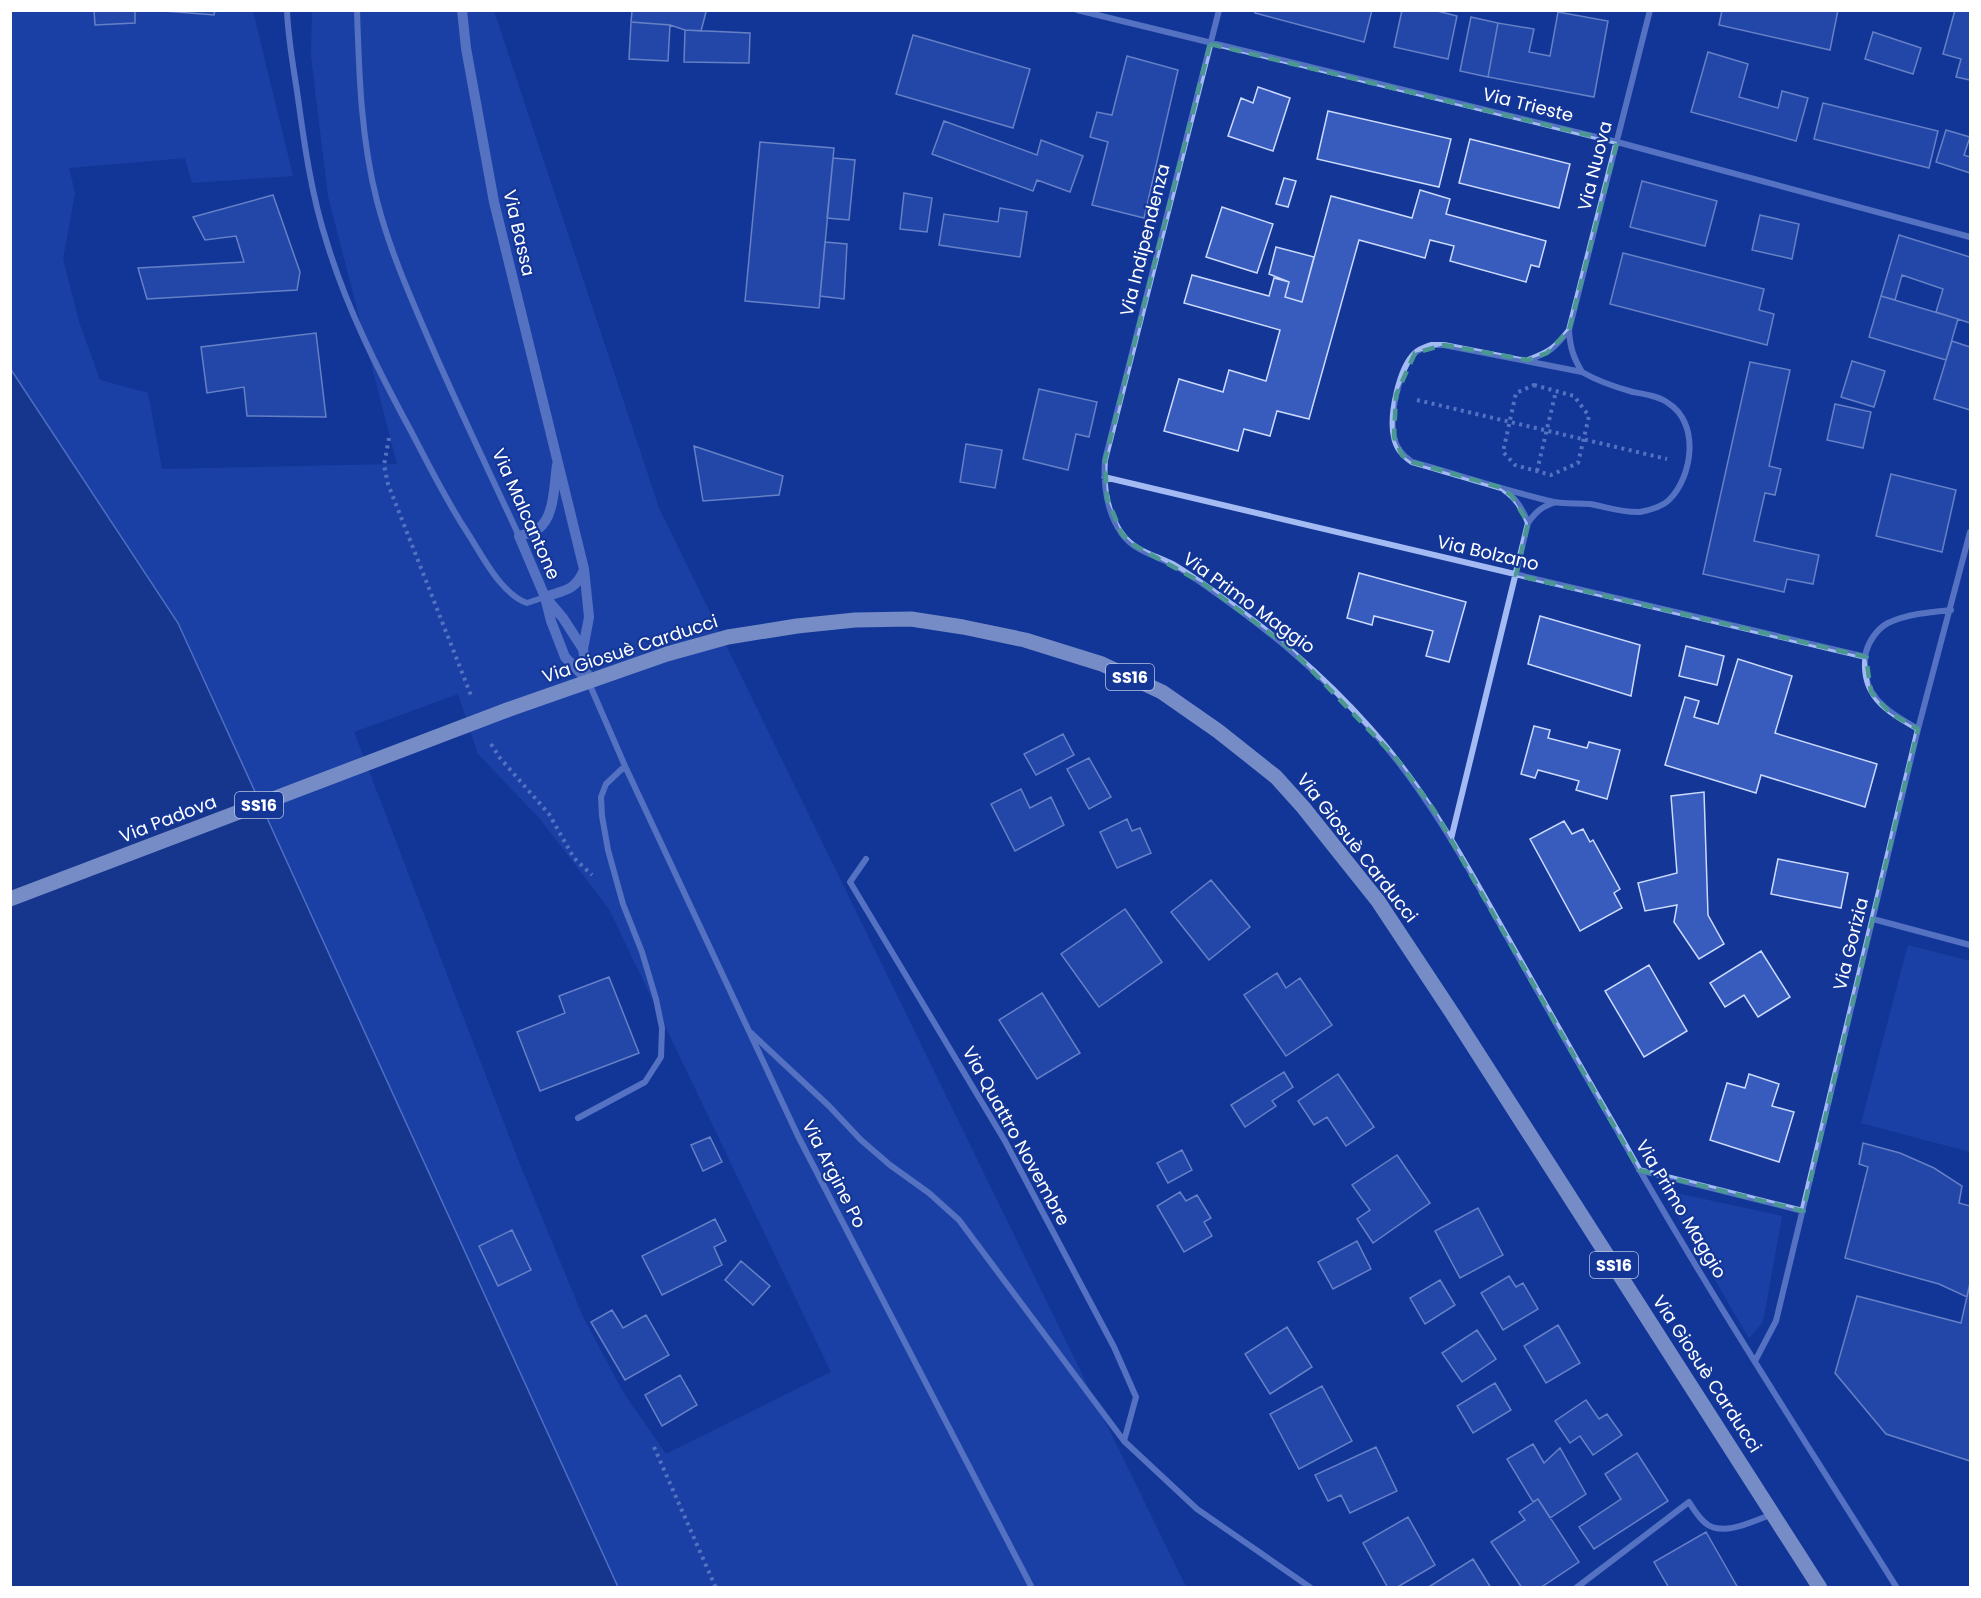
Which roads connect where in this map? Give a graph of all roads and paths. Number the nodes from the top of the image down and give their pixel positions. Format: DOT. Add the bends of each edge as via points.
graph roads {
  1 [pos="287,10"];
  2 [pos="357,10"];
  3 [pos="462,10"];
  4 [pos="1077,10"];
  5 [pos="1219,10"];
  6 [pos="1650,10"];
  7 [pos="1210,44"];
  8 [pos="1617,142"];
  9 [pos="1971,237"];
  10 [pos="1569,330"];
  11 [pos="1528,360"];
  12 [pos="1582,372"];
  13 [pos="1557,391"];
  14 [pos="1396,395"];
  15 [pos="400,412"];
  16 [pos="1510,421"];
  17 [pos="1547,431"];
  18 [pos="1584,439"];
  19 [pos="557,460"];
  20 [pos="1688,464"];
  21 [pos="1537,471"];
  22 [pos="1104,477"];
  23 [pos="1498,487"];
  24 [pos="1556,502"];
  25 [pos="1528,523"];
  26 [pos="1971,532"];
  27 [pos="519,536"];
  28 [pos="584,569"];
  29 [pos="1516,575"];
  30 [pos="545,597"];
  31 [pos="1951,610"];
  32 [pos="583,649"];
  33 [pos="1866,657"];
  34 [pos="589,682"];
  35 [pos="476,706"];
  36 [pos="507,711"];
  37 [pos="1918,729"];
  38 [pos="487,734"];
  39 [pos="625,766"];
  40 [pos="1451,840"];
  41 [pos="866,859"];
  42 [pos="619,888"];
  43 [pos="10,899"];
  44 [pos="1873,919"];
  45 [pos="1971,945"];
  46 [pos="748,1031"];
  47 [pos="578,1118"];
  48 [pos="1639,1170"];
  49 [pos="1803,1211"];
  50 [pos="1755,1361"];
  51 [pos="1124,1441"];
  52 [pos="654,1447"];
  53 [pos="1773,1514"];
  54 [pos="716,1587"];
  55 [pos="1032,1587"];
  56 [pos="1311,1587"];
  57 [pos="1576,1587"];
  58 [pos="1820,1587"];
  59 [pos="1896,1587"];
  1 -- 15 [label="street, Via Malcantone" via="301,118 326,242"];
  2 -- 27 [label="street, Via Malcantone" via="366,146 396,264"];
  3 -- 19 [label="street, Via Bassa" via="494,202"];
  4 -- 7 [label="street, Via Trieste"];
  5 -- 7 [label="street, Via Indipendenza"];
  6 -- 8 [label="street, Via Nuova"];
  7 -- 8 [label="street, Via Trieste"];
  7 -- 22 [label="street, Via Indipendenza" via="1105,460"];
  8 -- 9 [label="street, Via Trieste"];
  8 -- 10 [label="street, Via Nuova"];
  10 -- 11 [label="street" via="1547,353"];
  10 -- 12 [label="street" via="1573,358"];
  11 -- 12 [label="street"];
  11 -- 14 [label="street" via="1431,345 1414,353"];
  12 -- 20 [label="street" via="1599,382 1668,402 1689,430"];
  13 -- 16 [label="path" via="1534,385 1516,393"];
  13 -- 17 [label="path"];
  13 -- 18 [label="path" via="1574,396 1589,416"];
  14 -- 16 [label="path"];
  14 -- 23 [label="street" via="1394,437 1402,455 1412,462"];
  15 -- 30 [label="street, Via Malcantone" via="489,568 518,600 527,603"];
  15 -- 35 [label="path" via="386,449 388,484"];
  16 -- 17 [label="path"];
  16 -- 21 [label="path" via="1503,452 1515,465"];
  17 -- 18 [label="path"];
  17 -- 21 [label="path"];
  18 -- 20 [label="path"];
  18 -- 21 [label="path" via="1578,463 1551,475"];
  19 -- 27 [label="street" via="551,507 545,520 538,529"];
  19 -- 28 [label="street, Via Bassa"];
  20 -- 24 [label="street" via="1668,501 1655,508 1623,512"];
  22 -- 29 [label="street, Via Bolzano"];
  22 -- 40 [label="street, Via Primo Maggio" via="1107,498 1122,534 1134,545 1204,584 1318,673 1396,758"];
  23 -- 24 [label="street"];
  23 -- 25 [label="street" via="1518,503"];
  24 -- 25 [label="street" via="1536,512"];
  25 -- 29 [label="street"];
  26 -- 31 [label="street, Via Gorizia"];
  27 -- 30 [label="street, Via Malcantone"];
  28 -- 30 [label="street" via="579,583"];
  28 -- 32 [label="street, Via Bassa" via="589,617"];
  29 -- 33 [label="street, Via Bolzano"];
  29 -- 40 [label="street"];
  30 -- 32 [label="street"];
  30 -- 34 [label="street" via="565,657"];
  31 -- 33 [label="street" via="1927,612 1886,624 1875,633"];
  31 -- 37 [label="street, Via Gorizia"];
  32 -- 34 [label="street"];
  33 -- 37 [label="street" via="1864,674 1871,692 1890,713"];
  34 -- 36 [label="main road, Via Giosuè Carducci / SS16"];
  34 -- 39 [label="street, Via Argine Po"];
  34 -- 53 [label="main road, Via Giosuè Carducci / SS16" via="728,637 855,620 911,619 1025,640 1102,664 1162,692 1218,731 1276,777 1378,901"];
  36 -- 43 [label="main road, Via Padova / SS16, bridge"];
  37 -- 44 [label="street, Via Gorizia"];
  38 -- 42 [label="path" via="500,758 549,814 574,858 602,885"];
  39 -- 42 [label="street" via="606,784 601,797 608,850"];
  39 -- 46 [label="street, Via Argine Po"];
  40 -- 48 [label="street, Via Primo Maggio"];
  41 -- 51 [label="street, Via Quattro Novembre" via="850,882 1005,1141 1114,1347 1136,1397"];
  42 -- 47 [label="street" via="656,999 662,1028 661,1057 645,1082"];
  44 -- 45 [label="street"];
  44 -- 49 [label="street, Via Gorizia"];
  46 -- 51 [label="street" via="861,1140 959,1220"];
  46 -- 55 [label="street, Via Argine Po" via="818,1177"];
  48 -- 49 [label="street"];
  48 -- 50 [label="street, Via Primo Maggio"];
  49 -- 50 [label="street, Via Gorizia" via="1776,1320"];
  50 -- 59 [label="street, Via Primo Maggio"];
  51 -- 56 [label="street" via="1197,1509"];
  52 -- 54 [label="path"];
  53 -- 57 [label="street" via="1721,1529 1708,1525 1689,1502"];
  53 -- 58 [label="main road, Via Giosuè Carducci / SS16"];
}
